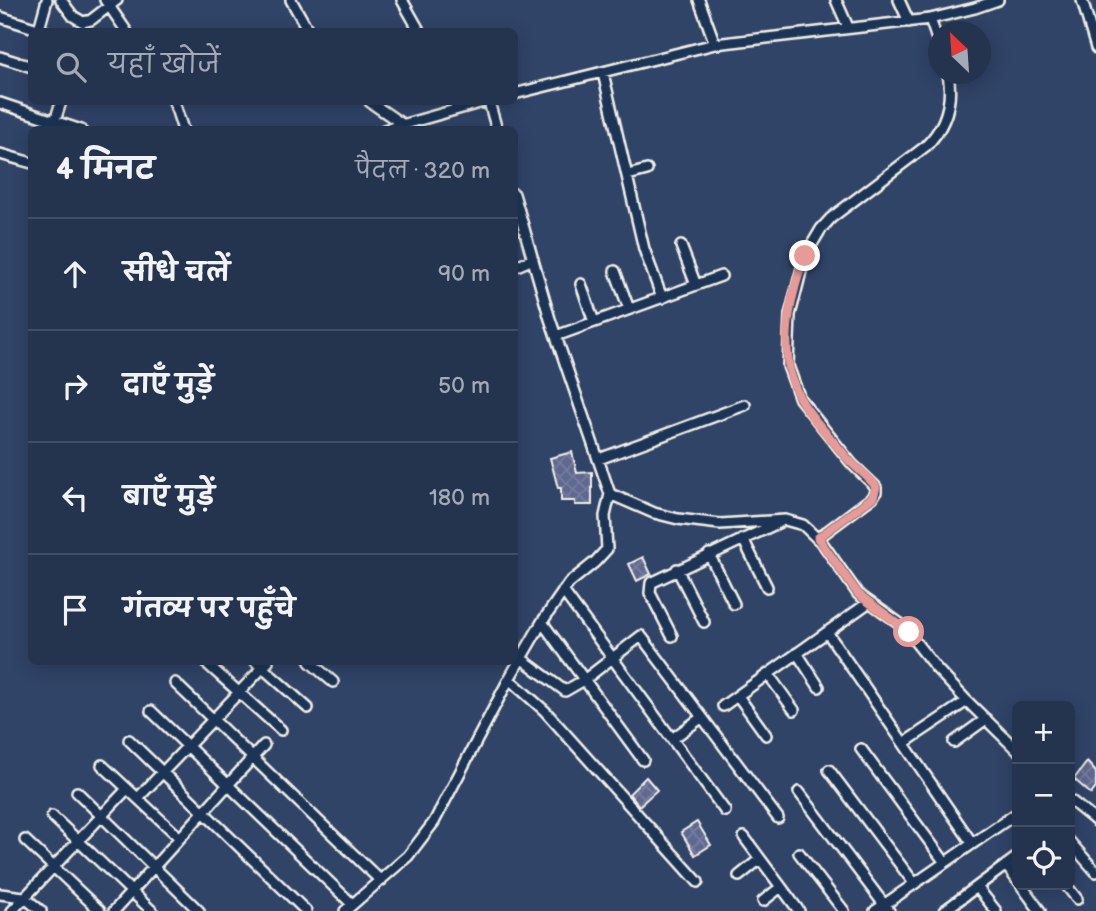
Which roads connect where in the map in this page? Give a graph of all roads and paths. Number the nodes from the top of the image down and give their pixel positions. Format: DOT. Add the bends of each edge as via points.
graph roads {
  1 [pos="47,0"];
  2 [pos="61,0"];
  3 [pos="291,0"];
  4 [pos="402,0"];
  5 [pos="699,0"];
  6 [pos="836,0"];
  7 [pos="899,0"];
  8 [pos="998,0"];
  9 [pos="1082,0"];
  10 [pos="110,2"];
  11 [pos="974,4"];
  12 [pos="0,17"];
  13 [pos="930,19"];
  14 [pos="908,22"];
  15 [pos="848,27"];
  16 [pos="36,28"];
  17 [pos="43,28"];
  18 [pos="125,28"];
  19 [pos="307,28"];
  20 [pos="418,28"];
  21 [pos="715,44"];
  22 [pos="1096,48"];
  23 [pos="0,57"];
  24 [pos="28,66"];
  25 [pos="603,72"];
  26 [pos="948,84"];
  27 [pos="518,93"];
  28 [pos="0,103"];
  29 [pos="60,105"];
  30 [pos="175,105"];
  31 [pos="374,105"];
  32 [pos="460,105"];
  33 [pos="490,105"];
  34 [pos="55,121"];
  35 [pos="402,124"];
  36 [pos="69,126"];
  37 [pos="182,126"];
  38 [pos="396,126"];
  39 [pos="496,126"];
  40 [pos="0,154"];
  41 [pos="28,162"];
  42 [pos="647,170"];
  43 [pos="628,175"];
  44 [pos="518,208"];
  45 [pos="681,246"];
  46 [pos="533,259"];
  47 [pos="518,265"];
  48 [pos="615,271"];
  49 [pos="721,276"];
  50 [pos="581,285"];
  51 [pos="696,285"];
  52 [pos="662,298"];
  53 [pos="629,309"];
  54 [pos="594,322"];
  55 [pos="556,336"];
  56 [pos="745,405"];
  57 [pos="599,459"];
  58 [pos="610,494"];
  59 [pos="785,520"];
  60 [pos="818,538"];
  61 [pos="743,539"];
  62 [pos="709,554"];
  63 [pos="677,569"];
  64 [pos="767,587"];
  65 [pos="562,591"];
  66 [pos="868,603"];
  67 [pos="734,604"];
  68 [pos="542,622"];
  69 [pos="704,622"];
  70 [pos="827,632"];
  71 [pos="672,636"];
  72 [pos="797,653"];
  73 [pos="612,658"];
  74 [pos="522,659"];
  75 [pos="208,665"];
  76 [pos="260,665"];
  77 [pos="264,665"];
  78 [pos="313,665"];
  79 [pos="768,674"];
  80 [pos="509,679"];
  81 [pos="584,680"];
  82 [pos="333,682"];
  83 [pos="175,683"];
  84 [pos="819,687"];
  85 [pos="239,692"];
  86 [pos="738,695"];
  87 [pos="967,701"];
  88 [pos="723,706"];
  89 [pos="307,708"];
  90 [pos="794,710"];
  91 [pos="151,711"];
  92 [pos="701,718"];
  93 [pos="213,719"];
  94 [pos="986,719"];
  95 [pos="281,730"];
  96 [pos="766,735"];
  97 [pos="672,739"];
  98 [pos="129,740"];
  99 [pos="954,742"];
  100 [pos="904,743"];
  101 [pos="264,745"];
  102 [pos="1012,745"];
  103 [pos="188,746"];
  104 [pos="860,749"];
  105 [pos="252,758"];
  106 [pos="643,760"];
  107 [pos="102,765"];
  108 [pos="829,770"];
  109 [pos="163,772"];
  110 [pos="228,785"];
  111 [pos="127,789"];
  112 [pos="77,792"];
  113 [pos="799,792"];
  114 [pos="138,798"];
  115 [pos="1075,804"];
  116 [pos="203,811"];
  117 [pos="724,811"];
  118 [pos="102,814"];
  119 [pos="52,816"];
  120 [pos="1012,816"];
  121 [pos="778,818"];
  122 [pos="1096,821"];
  123 [pos="744,837"];
  124 [pos="180,838"];
  125 [pos="77,840"];
  126 [pos="25,841"];
  127 [pos="972,843"];
  128 [pos="1075,848"];
  129 [pos="799,853"];
  130 [pos="760,859"];
  131 [pos="1012,861"];
  132 [pos="944,862"];
  133 [pos="1006,865"];
  134 [pos="53,867"];
  135 [pos="154,867"];
  136 [pos="1096,872"];
  137 [pos="1012,873"];
  138 [pos="740,876"];
  139 [pos="381,881"];
  140 [pos="698,882"];
  141 [pos="914,883"];
  142 [pos="781,887"];
  143 [pos="977,887"];
  144 [pos="1025,890"];
  145 [pos="1070,890"];
  146 [pos="131,892"];
  147 [pos="0,894"];
  148 [pos="25,898"];
  149 [pos="1077,899"];
  150 [pos="763,901"];
  151 [pos="349,908"];
  152 [pos="887,908"];
  153 [pos="12,911"];
  154 [pos="41,911"];
  155 [pos="100,911"];
  156 [pos="114,911"];
  157 [pos="152,911"];
  158 [pos="199,911"];
  159 [pos="306,911"];
  160 [pos="799,911"];
  161 [pos="844,911"];
  162 [pos="875,911"];
  163 [pos="944,911"];
  164 [pos="996,911"];
  165 [pos="1040,911"];
  1 -- 17 [label="street"];
  2 -- 10 [label="street" via="83,22"];
  3 -- 19 [label="street"];
  4 -- 20 [label="street"];
  5 -- 21 [label="street"];
  6 -- 15 [label="street"];
  7 -- 14 [label="street"];
  8 -- 11 [label="street"];
  9 -- 22 [label="street"];
  10 -- 18 [label="street"];
  11 -- 13 [label="street"];
  12 -- 16 [label="street"];
  13 -- 14 [label="street"];
  14 -- 15 [label="street"];
  15 -- 21 [label="street"];
  21 -- 25 [label="street"];
  23 -- 24 [label="street"];
  25 -- 27 [label="street"];
  25 -- 43 [label="street"];
  26 -- 60 [label="street" via="944,124 935,136 831,218 813,239 800,270 790,315 790,376 804,405 876,487 873,497"];
  28 -- 34 [label="street"];
  29 -- 34 [label="street"];
  30 -- 37 [label="street"];
  31 -- 35 [label="street"];
  32 -- 35 [label="street"];
  33 -- 39 [label="street"];
  34 -- 36 [label="street"];
  35 -- 38 [label="street"];
  40 -- 41 [label="street"];
  42 -- 43 [label="street"];
  43 -- 52 [label="street" via="644,249"];
  44 -- 46 [label="street"];
  45 -- 51 [label="street"];
  46 -- 47 [label="street"];
  46 -- 55 [label="street"];
  48 -- 53 [label="street"];
  49 -- 51 [label="street"];
  50 -- 54 [label="street"];
  51 -- 52 [label="street"];
  52 -- 53 [label="street"];
  53 -- 54 [label="street"];
  54 -- 55 [label="street"];
  55 -- 57 [label="street"];
  56 -- 57 [label="street"];
  57 -- 58 [label="street"];
  58 -- 59 [label="street" via="678,519 720,524"];
  58 -- 65 [label="street" via="605,516 607,549"];
  59 -- 60 [label="street" via="803,525"];
  59 -- 61 [label="street"];
  60 -- 66 [label="street"];
  61 -- 62 [label="street"];
  61 -- 64 [label="street"];
  62 -- 63 [label="street"];
  62 -- 67 [label="street"];
  63 -- 69 [label="street"];
  63 -- 71 [label="street" via="649,587"];
  65 -- 68 [label="street"];
  65 -- 73 [label="street"];
  66 -- 70 [label="street"];
  66 -- 87 [label="street" via="902,625"];
  68 -- 74 [label="street"];
  68 -- 81 [label="street"];
  70 -- 72 [label="street"];
  70 -- 100 [label="street"];
  72 -- 79 [label="street"];
  72 -- 84 [label="street"];
  73 -- 81 [label="street"];
  73 -- 92 [label="street" via="641,636"];
  73 -- 97 [label="street"];
  74 -- 80 [label="street"];
  74 -- 81 [label="street" via="565,691"];
  75 -- 85 [label="street"];
  76 -- 85 [label="street"];
  77 -- 89 [label="street"];
  78 -- 82 [label="street"];
  79 -- 86 [label="street"];
  79 -- 90 [label="street"];
  80 -- 139 [label="street" via="435,822"];
  80 -- 140 [label="street" via="545,711"];
  81 -- 106 [label="street"];
  83 -- 93 [label="street"];
  85 -- 93 [label="street"];
  85 -- 95 [label="street"];
  86 -- 88 [label="street"];
  86 -- 96 [label="street"];
  87 -- 94 [label="street"];
  87 -- 100 [label="street"];
  91 -- 103 [label="street"];
  92 -- 97 [label="street"];
  92 -- 121 [label="street"];
  93 -- 103 [label="street"];
  93 -- 105 [label="street"];
  94 -- 99 [label="street"];
  94 -- 102 [label="street"];
  97 -- 117 [label="street"];
  98 -- 109 [label="street"];
  100 -- 127 [label="street"];
  101 -- 105 [label="street"];
  103 -- 109 [label="street"];
  103 -- 110 [label="street"];
  104 -- 132 [label="street"];
  105 -- 110 [label="street"];
  105 -- 139 [label="street"];
  107 -- 111 [label="street"];
  108 -- 141 [label="street"];
  109 -- 114 [label="street"];
  109 -- 116 [label="street"];
  110 -- 116 [label="street"];
  110 -- 151 [label="street"];
  111 -- 114 [label="street"];
  111 -- 118 [label="street"];
  112 -- 118 [label="street"];
  113 -- 152 [label="street"];
  114 -- 124 [label="street"];
  115 -- 122 [label="street"];
  116 -- 124 [label="street"];
  116 -- 159 [label="street"];
  118 -- 125 [label="street"];
  118 -- 135 [label="street"];
  119 -- 125 [label="street"];
  120 -- 127 [label="street"];
  123 -- 130 [label="street"];
  124 -- 135 [label="street"];
  125 -- 134 [label="street"];
  125 -- 146 [label="street"];
  126 -- 134 [label="street"];
  127 -- 132 [label="street"];
  128 -- 136 [label="street"];
  129 -- 161 [label="street"];
  130 -- 138 [label="street"];
  130 -- 142 [label="street"];
  131 -- 133 [label="street"];
  132 -- 141 [label="street"];
  133 -- 137 [label="street"];
  133 -- 143 [label="street"];
  134 -- 148 [label="street"];
  134 -- 155 [label="street"];
  135 -- 146 [label="street"];
  135 -- 158 [label="street"];
  139 -- 151 [label="street"];
  141 -- 152 [label="street"];
  142 -- 150 [label="street"];
  142 -- 160 [label="street"];
  143 -- 163 [label="street"];
  143 -- 164 [label="street"];
  144 -- 165 [label="street"];
  145 -- 149 [label="street"];
  146 -- 156 [label="street"];
  146 -- 157 [label="street"];
  147 -- 148 [label="street"];
  148 -- 153 [label="street"];
  148 -- 154 [label="street"];
  152 -- 162 [label="street"];
}
